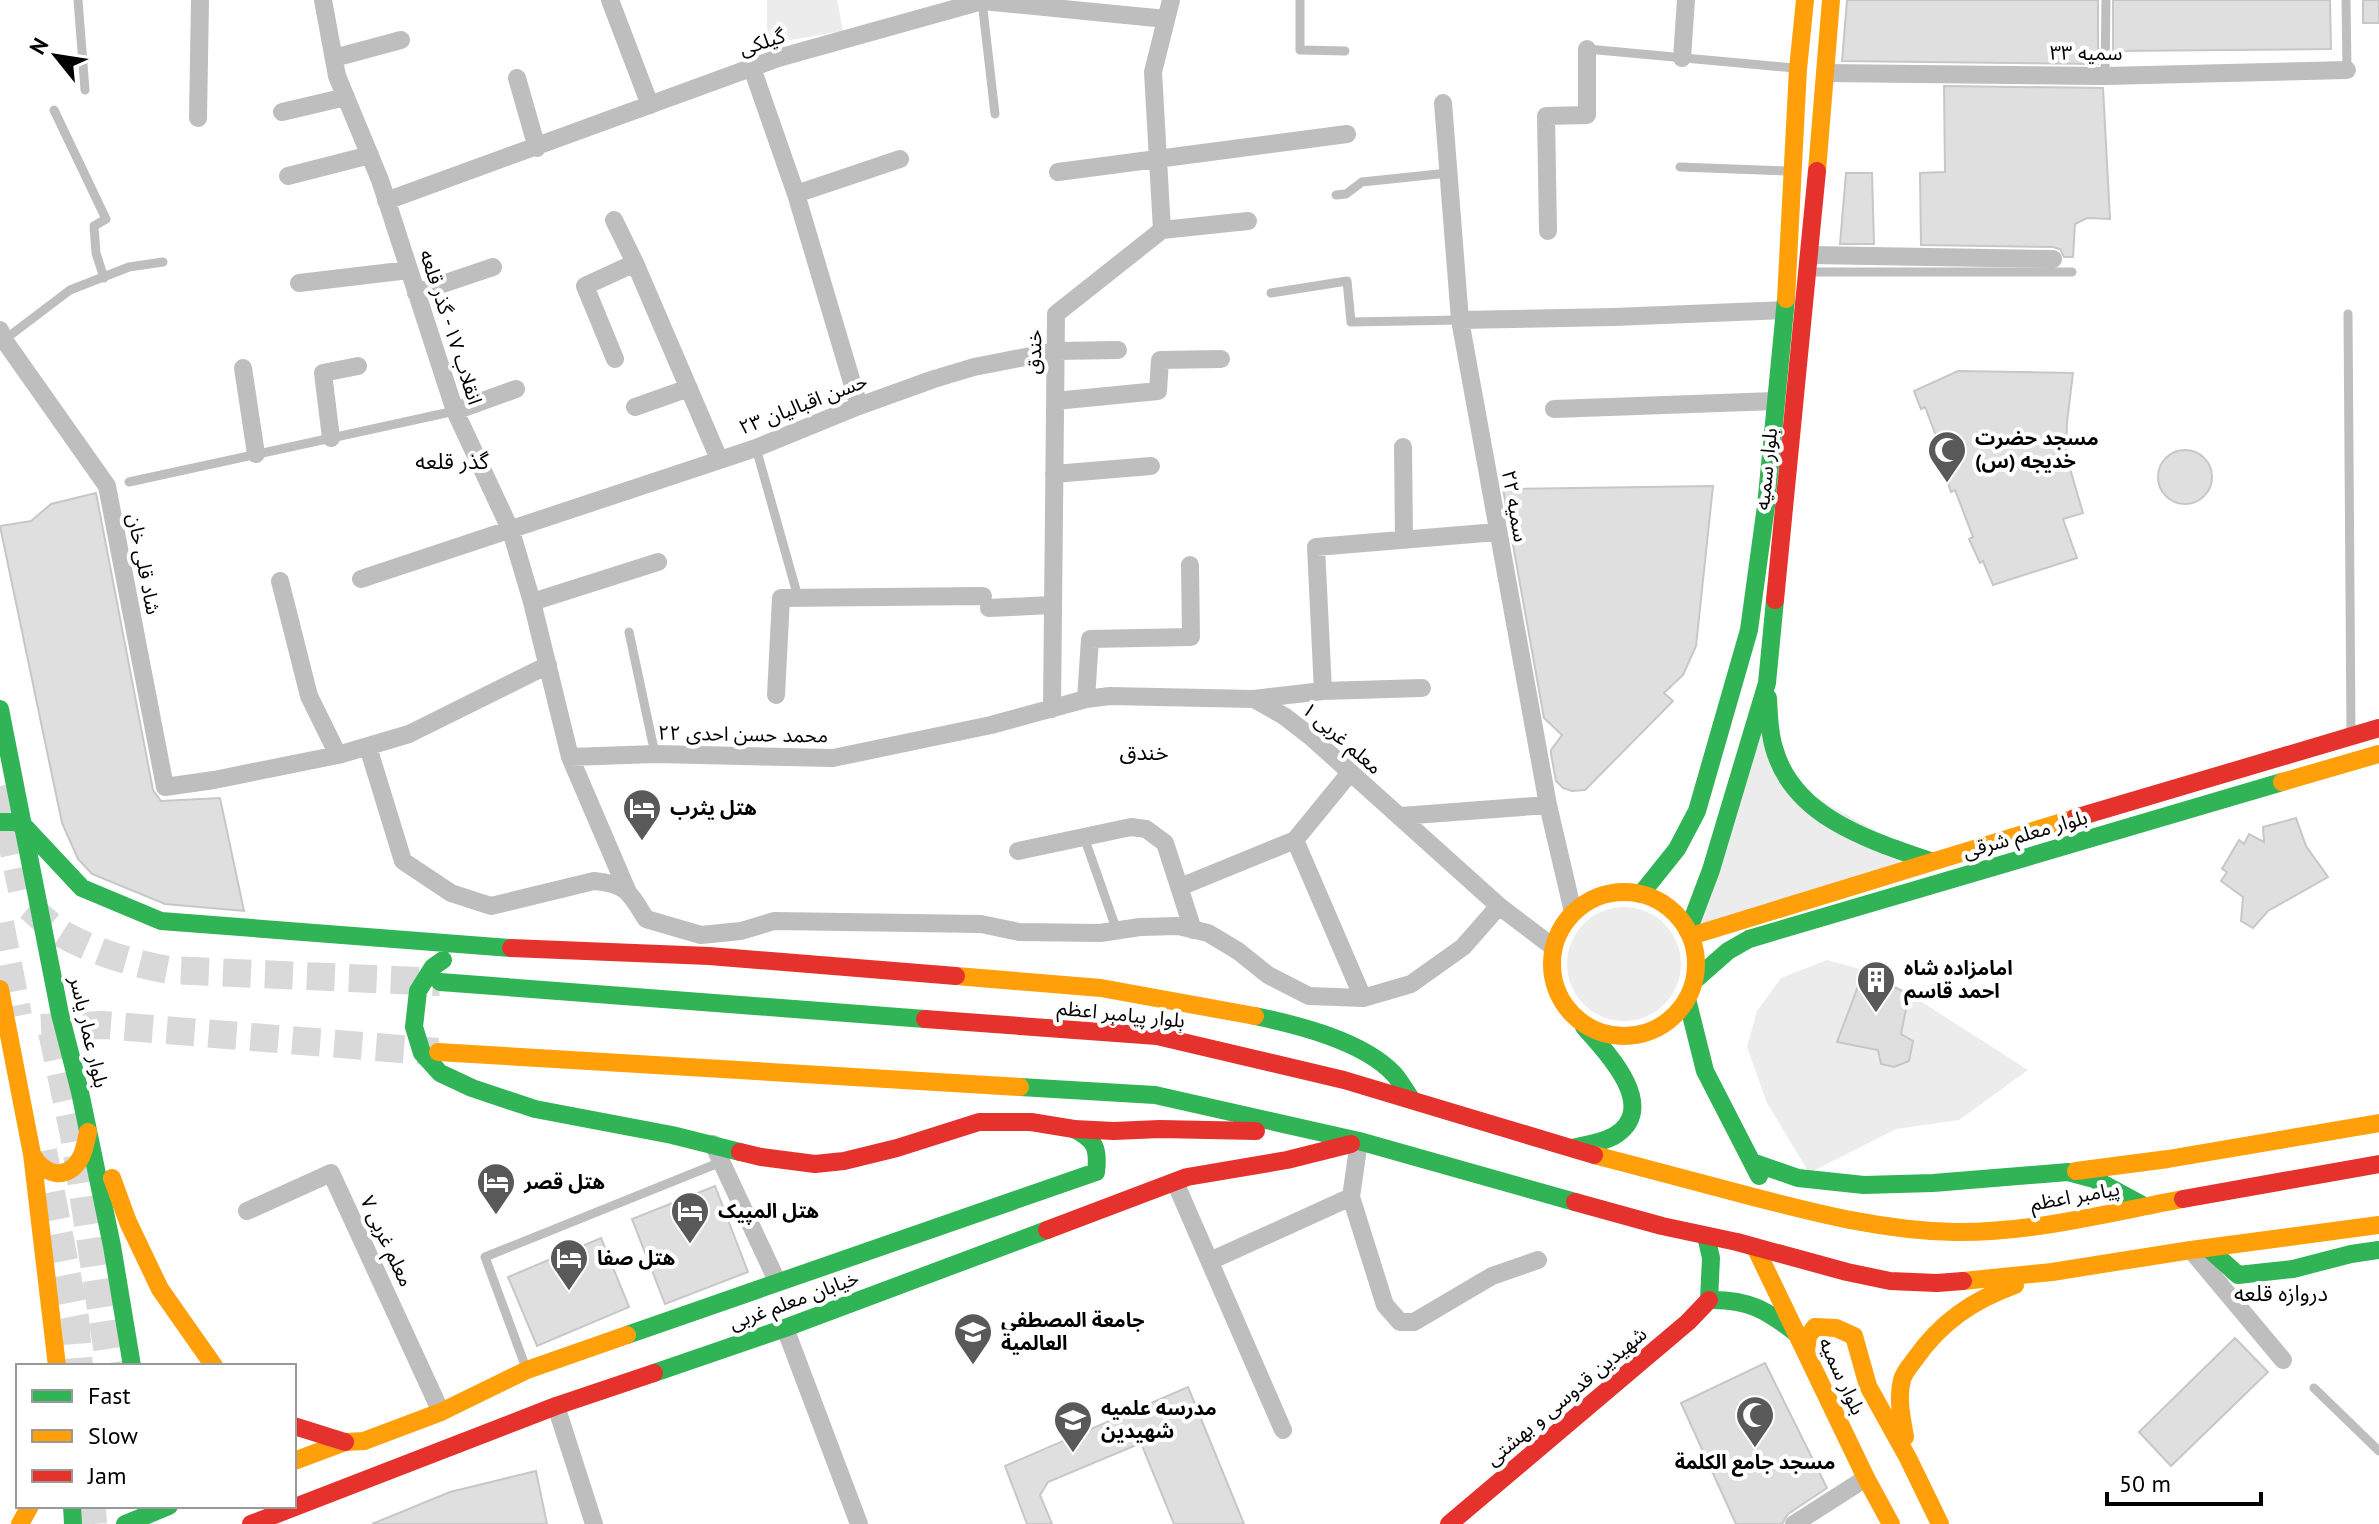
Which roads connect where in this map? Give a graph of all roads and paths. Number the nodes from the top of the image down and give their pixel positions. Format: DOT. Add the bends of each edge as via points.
graph roads {
  1 [pos="78,0"];
  2 [pos="200,0"];
  3 [pos="323,0"];
  4 [pos="610,0"];
  5 [pos="1171,0"];
  6 [pos="1300,0"];
  7 [pos="1686,0"];
  8 [pos="1805,0"];
  9 [pos="1831,0"];
  10 [pos="2106,0"];
  11 [pos="2346,0"];
  12 [pos="982,1"];
  13 [pos="1064,5"];
  14 [pos="1166,19"];
  15 [pos="401,40"];
  16 [pos="1587,49"];
  17 [pos="1345,51"];
  18 [pos="334,58"];
  19 [pos="1682,58"];
  20 [pos="752,68"];
  21 [pos="1798,69"];
  22 [pos="2347,70"];
  23 [pos="1825,73"];
  24 [pos="2105,76"];
  25 [pos="517,78"];
  26 [pos="85,90"];
  27 [pos="346,97"];
  28 [pos="1443,103"];
  29 [pos="650,105"];
  30 [pos="54,110"];
  31 [pos="282,112"];
  32 [pos="995,114"];
  33 [pos="198,118"];
  34 [pos="1347,134"];
  35 [pos="537,148"];
  36 [pos="370,155"];
  37 [pos="1158,158"];
  38 [pos="900,159"];
  39 [pos="1680,167"];
  40 [pos="1793,171"];
  41 [pos="1058,172"];
  42 [pos="1448,173"];
  43 [pos="288,176"];
  44 [pos="796,194"];
  45 [pos="1336,195"];
  46 [pos="386,201"];
  47 [pos="614,220"];
  48 [pos="1248,221"];
  49 [pos="1162,230"];
  50 [pos="1548,231"];
  51 [pos="2053,259"];
  52 [pos="163,262"];
  53 [pos="635,263"];
  54 [pos="1810,263"];
  55 [pos="493,267"];
  56 [pos="409,270"];
  57 [pos="2072,272"];
  58 [pos="104,278"];
  59 [pos="299,283"];
  60 [pos="416,293"];
  61 [pos="1271,293"];
  62 [pos="1785,310"];
  63 [pos="2348,314"];
  64 [pos="1460,320"];
  65 [pos="2,335"];
  66 [pos="1118,350"];
  67 [pos="1056,351"];
  68 [pos="615,359"];
  69 [pos="1221,359"];
  70 [pos="358,366"];
  71 [pos="243,368"];
  72 [pos="689,388"];
  73 [pos="516,389"];
  74 [pos="1055,401"];
  75 [pos="1775,401"];
  76 [pos="859,406"];
  77 [pos="635,407"];
  78 [pos="1554,409"];
  79 [pos="455,411"];
  80 [pos="331,438"];
  81 [pos="1403,447"];
  82 [pos="756,448"];
  83 [pos="256,454"];
  84 [pos="719,459"];
  85 [pos="1151,466"];
  86 [pos="1054,474"];
  87 [pos="129,482"];
  88 [pos="511,531"];
  89 [pos="1497,532"];
  90 [pos="1404,539"];
  91 [pos="658,562"];
  92 [pos="1190,565"];
  93 [pos="361,579"];
  94 [pos="280,581"];
  95 [pos="798,597"];
  96 [pos="532,602"];
  97 [pos="1052,605"];
  98 [pos="629,632"];
  99 [pos="548,665"];
  100 [pos="1767,683"];
  101 [pos="1422,688"];
  102 [pos="1323,691"];
  103 [pos="776,695"];
  104 [pos="1086,699"];
  105 [pos="1254,699"];
  106 [pos="0,709"];
  107 [pos="1052,709"];
  108 [pos="2379,728"];
  109 [pos="2351,736"];
  110 [pos="368,747"];
  111 [pos="655,754"];
  112 [pos="2379,754"];
  113 [pos="338,755"];
  114 [pos="570,757"];
  115 [pos="1349,774"];
  116 [pos="1548,805"];
  117 [pos="1401,816"];
  118 [pos="0,822"];
  119 [pos="23,825"];
  120 [pos="1084,837"];
  121 [pos="1295,840"];
  122 [pos="1018,851"];
  123 [pos="1930,861"];
  124 [pos="1180,887"];
  125 [pos="627,890"];
  126 [pos="1641,894"];
  127 [pos="1499,906"];
  128 [pos="1573,912"];
  129 [pos="1193,930"];
  130 [pos="1117,931"];
  131 [pos="1689,933"];
  132 [pos="469,946"];
  133 [pos="1553,947"];
  134 [pos="1695,980"];
  135 [pos="440,982"];
  136 [pos="0,989"];
  137 [pos="1363,998"];
  138 [pos="1687,999"];
  139 [pos="1581,1024"];
  140 [pos="438,1052"];
  141 [pos="80,1092"];
  142 [pos="1412,1100"];
  143 [pos="2379,1123"];
  144 [pos="1074,1129"];
  145 [pos="88,1132"];
  146 [pos="1310,1132"];
  147 [pos="1359,1141"];
  148 [pos="713,1144"];
  149 [pos="1571,1149"];
  150 [pos="32,1154"];
  151 [pos="721,1162"];
  152 [pos="1752,1162"];
  153 [pos="2379,1164"];
  154 [pos="2068,1172"];
  155 [pos="1071,1180"];
  156 [pos="1175,1182"];
  157 [pos="1890,1185"];
  158 [pos="1351,1197"];
  159 [pos="1777,1203"];
  160 [pos="2144,1206"];
  161 [pos="247,1211"];
  162 [pos="1810,1212"];
  163 [pos="1087,1214"];
  164 [pos="2379,1225"];
  165 [pos="1706,1236"];
  166 [pos="1755,1247"];
  167 [pos="2200,1249"];
  168 [pos="2379,1250"];
  169 [pos="1538,1260"];
  170 [pos="1210,1261"];
  171 [pos="2052,1272"];
  172 [pos="777,1281"];
  173 [pos="1709,1300"];
  174 [pos="785,1328"];
  175 [pos="1802,1342"];
  176 [pos="2283,1360"];
  177 [pos="57,1364"];
  178 [pos="132,1364"];
  179 [pos="213,1364"];
  180 [pos="527,1370"];
  181 [pos="2314,1388"];
  182 [pos="556,1406"];
  183 [pos="441,1412"];
  184 [pos="296,1427"];
  185 [pos="1283,1430"];
  186 [pos="345,1442"];
  187 [pos="2379,1451"];
  188 [pos="1908,1458"];
  189 [pos="296,1460"];
  190 [pos="1866,1478"];
  191 [pos="296,1506"];
  192 [pos="291,1508"];
  193 [pos="161,1512"];
  194 [pos="125,1524"];
  195 [pos="251,1524"];
  196 [pos="594,1524"];
  197 [pos="859,1524"];
  198 [pos="1449,1524"];
  199 [pos="1794,1524"];
  200 [pos="1891,1524"];
  201 [pos="1940,1524"];
  1 -- 26 [label="lane"];
  2 -- 33 [label="street"];
  3 -- 18 [label="street, انقلاب ۱۷ - گذر قلعه"];
  4 -- 29 [label="street"];
  5 -- 14 [label="street"];
  6 -- 17 [label="lane" via="1300,50"];
  7 -- 19 [label="street"];
  8 -- 21 [label="main road, بلوار سمیه"];
  9 -- 23 [label="main road, بلوار سمیه"];
  10 -- 24 [label="lane"];
  11 -- 22 [label="lane"];
  12 -- 13 [label="street, گیلکی"];
  12 -- 20 [label="street, گیلکی"];
  12 -- 32 [label="lane"];
  13 -- 14 [label="street, گیلکی"];
  14 -- 37 [label="street" via="1153,72"];
  15 -- 18 [label="street"];
  16 -- 19 [label="lane"];
  16 -- 50 [label="street" via="1587,115 1546,116"];
  18 -- 27 [label="street, انقلاب ۱۷ - گذر قلعه"];
  19 -- 21 [label="lane"];
  20 -- 29 [label="street, گیلکی"];
  20 -- 44 [label="street"];
  21 -- 40 [label="main road, بلوار سمیه"];
  22 -- 24 [label="street, سمیه ۳۳"];
  23 -- 24 [label="street, سمیه ۳۳"];
  23 -- 54 [label="main road, بلوار سمیه"];
  25 -- 35 [label="street"];
  27 -- 31 [label="street"];
  27 -- 36 [label="street, انقلاب ۱۷ - گذر قلعه"];
  28 -- 42 [label="street, سمیه ۲۲"];
  29 -- 35 [label="street, گیلکی"];
  30 -- 58 [label="lane" via="106,219 94,226"];
  34 -- 37 [label="street"];
  35 -- 46 [label="street, گیلکی"];
  36 -- 43 [label="street"];
  36 -- 46 [label="street, انقلاب ۱۷ - گذر قلعه"];
  37 -- 41 [label="street"];
  37 -- 49 [label="street"];
  38 -- 44 [label="street"];
  39 -- 40 [label="lane"];
  40 -- 62 [label="main road, بلوار سمیه"];
  42 -- 45 [label="lane" via="1362,182"];
  42 -- 64 [label="street, سمیه ۲۲"];
  44 -- 76 [label="street"];
  46 -- 56 [label="street, انقلاب ۱۷ - گذر قلعه"];
  47 -- 53 [label="street"];
  48 -- 49 [label="street"];
  49 -- 67 [label="street, خندق" via="1056,314"];
  51 -- 54 [label="street"];
  52 -- 58 [label="lane" via="129,267"];
  53 -- 68 [label="street" via="585,286"];
  53 -- 72 [label="street"];
  54 -- 57 [label="lane"];
  54 -- 100 [label="main road, بلوار سمیه"];
  55 -- 60 [label="street"];
  56 -- 59 [label="street"];
  56 -- 60 [label="street, انقلاب ۱۷ - گذر قلعه"];
  58 -- 65 [label="lane" via="70,290"];
  60 -- 79 [label="street, انقلاب ۱۷ - گذر قلعه"];
  61 -- 64 [label="lane" via="1347,281 1351,322"];
  62 -- 64 [label="street"];
  62 -- 75 [label="main road, بلوار سمیه"];
  63 -- 109 [label="lane"];
  64 -- 89 [label="street, سمیه ۲۲"];
  65 -- 113 [label="street, شاد قلی خان" via="107,486 165,787"];
  66 -- 67 [label="street, ۲۳ حسن اقبالیان"];
  67 -- 74 [label="street, خندق"];
  67 -- 76 [label="street, ۲۳ حسن اقبالیان" via="974,367"];
  69 -- 74 [label="street" via="1160,360 1158,391"];
  70 -- 80 [label="street" via="323,373"];
  71 -- 83 [label="street"];
  72 -- 77 [label="street"];
  72 -- 84 [label="street"];
  73 -- 79 [label="street"];
  74 -- 86 [label="street, خندق"];
  75 -- 78 [label="street"];
  75 -- 126 [label="main road, بلوار سمیه" via="1749,630 1697,811 1677,849"];
  76 -- 82 [label="street, ۲۳ حسن اقبالیان"];
  79 -- 80 [label="lane"];
  79 -- 88 [label="street, انقلاب ۱۷ - گذر قلعه"];
  80 -- 83 [label="lane"];
  81 -- 90 [label="street"];
  82 -- 84 [label="street, ۲۳ حسن اقبالیان"];
  82 -- 95 [label="lane"];
  83 -- 87 [label="lane"];
  84 -- 88 [label="street, ۲۳ حسن اقبالیان"];
  85 -- 86 [label="street"];
  86 -- 97 [label="street, خندق"];
  88 -- 93 [label="street, ۲۳ حسن اقبالیان"];
  88 -- 96 [label="street, انقلاب ۱۷ - گذر قلعه"];
  89 -- 90 [label="street"];
  89 -- 116 [label="street, سمیه ۲۲"];
  90 -- 102 [label="street" via="1316,547"];
  91 -- 96 [label="street"];
  92 -- 104 [label="street" via="1191,637 1090,639"];
  94 -- 113 [label="street" via="309,696"];
  95 -- 97 [label="street"];
  95 -- 103 [label="street" via="781,598"];
  96 -- 99 [label="street, انقلاب ۱۷ - گذر قلعه"];
  97 -- 107 [label="street, خندق"];
  98 -- 111 [label="lane"];
  99 -- 110 [label="street" via="409,734"];
  99 -- 114 [label="street"];
  100 -- 123 [label="main road" via="1777,758 1812,807 1860,837"];
  100 -- 131 [label="main road, بلوار سمیه"];
  101 -- 102 [label="street"];
  102 -- 105 [label="street"];
  104 -- 105 [label="street, معلم غربی ۱"];
  104 -- 107 [label="street, معلم غربی ۱"];
  105 -- 115 [label="street, معلم غربی ۱" via="1310,736"];
  106 -- 119 [label="main road, بلوار عمار یاسر"];
  107 -- 111 [label="street, ۲۲ محمد حسن احدی" via="833,758"];
  108 -- 109 [label="main road, بلوار معلم شرقی"];
  109 -- 123 [label="main road, بلوار معلم شرقی"];
  110 -- 113 [label="street"];
  110 -- 125 [label="street" via="403,861 451,893 491,906 594,881"];
  111 -- 114 [label="street, ۲۲ محمد حسن احدی"];
  112 -- 134 [label="main road, بلوار معلم شرقی" via="1749,939"];
  114 -- 125 [label="street"];
  115 -- 117 [label="street, معلم غربی ۱"];
  115 -- 121 [label="street"];
  116 -- 117 [label="street"];
  116 -- 128 [label="street, سمیه ۲۲"];
  117 -- 127 [label="street, معلم غربی ۱"];
  118 -- 119 [label="main road"];
  119 -- 132 [label="main road" via="82,888 161,921"];
  119 -- 141 [label="main road, بلوار عمار یاسر"];
  120 -- 122 [label="street"];
  120 -- 124 [label="street" via="1146,829 1165,843"];
  120 -- 130 [label="lane"];
  121 -- 124 [label="street"];
  121 -- 137 [label="street"];
  123 -- 131 [label="main road, بلوار معلم شرقی"];
  124 -- 129 [label="street"];
  125 -- 130 [label="street" via="646,919 701,935 774,921"];
  126 -- 128 [label="main road" via="1593,898"];
  126 -- 131 [label="main road" via="1662,902"];
  127 -- 133 [label="street, معلم غربی ۱"];
  127 -- 137 [label="street" via="1463,947 1411,984"];
  128 -- 133 [label="main road"];
  129 -- 130 [label="street" via="1178,926"];
  129 -- 137 [label="street" via="1208,933 1309,996"];
  131 -- 134 [label="main road"];
  132 -- 142 [label="main road" via="709,956 1101,988 1260,1017 1357,1047 1393,1073"];
  132 -- 148 [label="main road" via="433,967 418,991 414,1027 422,1053 440,1073 535,1109"];
  133 -- 139 [label="main road" via="1555,990"];
  134 -- 138 [label="main road"];
  135 -- 142 [label="main road, بلوار پیامبر اعظم" via="1157,1036"];
  136 -- 150 [label="main road"];
  138 -- 139 [label="main road" via="1675,1016 1640,1036 1599,1033"];
  138 -- 152 [label="main road" via="1705,1071"];
  139 -- 149 [label="main road" via="1633,1093 1631,1113 1621,1131"];
  140 -- 146 [label="main road" via="1155,1095"];
  141 -- 145 [label="main road, بلوار عمار یاسر"];
  141 -- 179 [label="main road" via="128,1222 160,1289"];
  142 -- 149 [label="main road, بلوار پیامبر اعظم"];
  143 -- 154 [label="main road"];
  144 -- 146 [label="main road"];
  144 -- 148 [label="main road" via="979,1122 884,1151 815,1164"];
  144 -- 155 [label="main road, خیابان معلم غربی" via="1088,1135 1099,1154 1096,1172"];
  145 -- 150 [label="main road" via="82,1155 69,1170 46,1171"];
  145 -- 178 [label="main road, بلوار عمار یاسر"];
  146 -- 147 [label="main road"];
  147 -- 156 [label="main road, خیابان معلم غربی"];
  147 -- 158 [label="street"];
  147 -- 165 [label="main road"];
  148 -- 151 [label="street"];
  149 -- 159 [label="main road, بلوار پیامبر اعظم"];
  150 -- 177 [label="main road"];
  151 -- 172 [label="street"];
  151 -- 180 [label="lane" via="485,1257"];
  152 -- 157 [label="main road" via="1796,1177"];
  152 -- 159 [label="main road"];
  153 -- 160 [label="main road, پیامبر اعظم"];
  154 -- 157 [label="main road"];
  154 -- 160 [label="main road" via="2094,1179"];
  155 -- 163 [label="main road" via="1086,1195"];
  155 -- 172 [label="main road, خیابان معلم غربی"];
  156 -- 163 [label="main road, خیابان معلم غربی"];
  156 -- 170 [label="street"];
  157 -- 162 [label="main road"];
  158 -- 169 [label="street" via="1385,1305 1400,1322 1414,1322 1492,1276"];
  158 -- 170 [label="street"];
  159 -- 162 [label="main road, پیامبر اعظم"];
  160 -- 162 [label="main road, پیامبر اعظم" via="2030,1227 1957,1232 1867,1225"];
  161 -- 183 [label="street, معلم غربی ۷" via="331,1173"];
  163 -- 174 [label="main road, خیابان معلم غربی"];
  164 -- 167 [label="main road"];
  165 -- 166 [label="main road"];
  165 -- 173 [label="main road"];
  166 -- 171 [label="main road" via="1890,1281 1937,1283"];
  166 -- 175 [label="main road, بلوار سمیه"];
  167 -- 168 [label="main road" via="2238,1275"];
  167 -- 171 [label="main road"];
  167 -- 176 [label="street"];
  170 -- 185 [label="street"];
  171 -- 188 [label="main road" via="1991,1293 1943,1323 1921,1349 1903,1376 1899,1400"];
  172 -- 180 [label="main road, خیابان معلم غربی"];
  173 -- 175 [label="main road" via="1752,1302 1773,1313"];
  173 -- 198 [label="main road, شهیدین قدوسی و بهشتی"];
  174 -- 182 [label="main road, خیابان معلم غربی"];
  174 -- 197 [label="street"];
  175 -- 188 [label="main road" via="1815,1327 1841,1328 1854,1336 1868,1386"];
  175 -- 190 [label="main road, بلوار سمیه"];
  180 -- 183 [label="main road, خیابان معلم غربی"];
  181 -- 187 [label="lane"];
  182 -- 191 [label="main road, خیابان معلم غربی"];
  182 -- 196 [label="street"];
  183 -- 186 [label="main road, خیابان معلم غربی" via="364,1441"];
  184 -- 186 [label="main road"];
  186 -- 189 [label="main road, خیابان معلم غربی"];
  188 -- 201 [label="main road"];
  190 -- 199 [label="street"];
  190 -- 200 [label="main road, بلوار سمیه"];
  192 -- 195 [label="main road, خیابان معلم غربی"];
  193 -- 194 [label="main road"];
}
